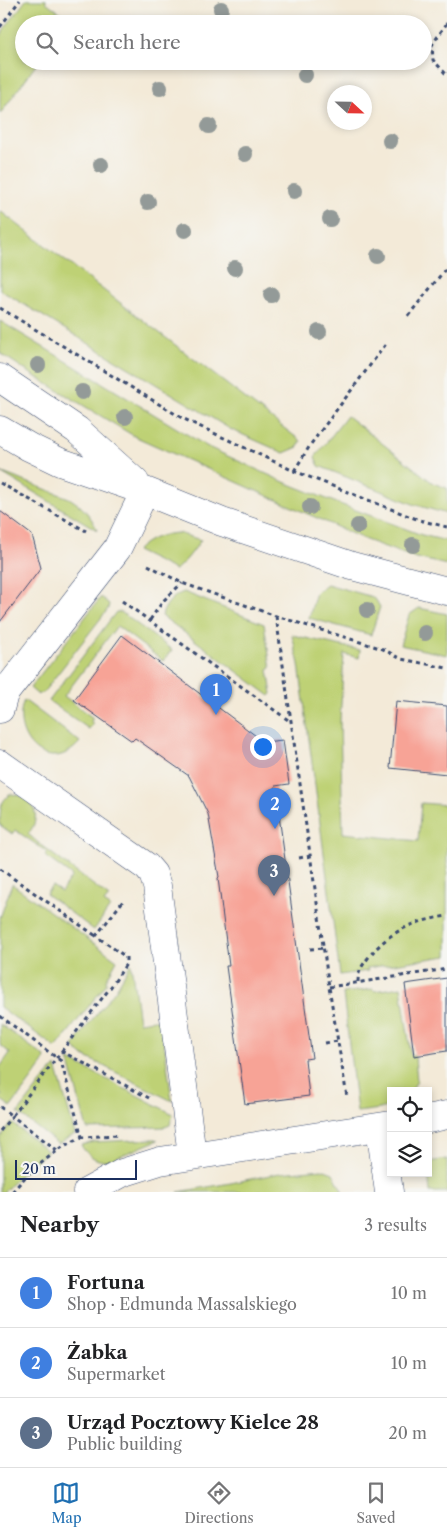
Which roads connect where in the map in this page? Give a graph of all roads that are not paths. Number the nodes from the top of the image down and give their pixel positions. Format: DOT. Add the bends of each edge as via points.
graph roads {
  1 [pos="0,378"];
  2 [pos="0,430"];
  3 [pos="145,491"];
  4 [pos="447,591"];
  5 [pos="0,709"];
  6 [pos="0,764"];
  7 [pos="447,1116"];
  8 [pos="432,1118"];
  9 [pos="385,1126"];
  10 [pos="191,1145"];
  11 [pos="87,1192"];
  12 [pos="390,1192"];
  1 -- 3 [label="street" via="76,430"];
  2 -- 3 [label="street" via="60,462"];
  3 -- 4 [label="street" via="230,525 337,561"];
  3 -- 5 [label="street" via="117,549 4,694"];
  6 -- 10 [label="street" via="153,874"];
  7 -- 8 [label="street"];
  9 -- 10 [label="street"];
  9 -- 12 [label="street"];
  10 -- 11 [label="street" via="160,1161 122,1173"];
}
